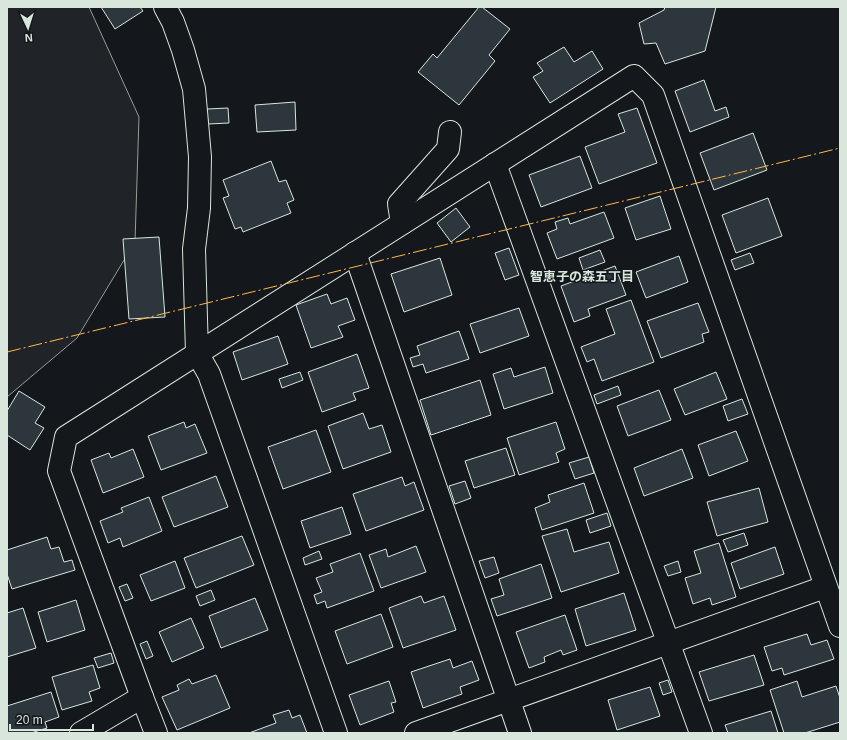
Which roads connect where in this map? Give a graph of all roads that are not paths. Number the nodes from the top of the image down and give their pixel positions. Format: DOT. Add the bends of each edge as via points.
graph roads {
  1 [pos="165,7"];
  2 [pos="450,132"];
  3 [pos="495,164"];
  4 [pos="402,223"];
  5 [pos="355,253"];
  6 [pos="198,353"];
  7 [pos="825,587"];
  8 [pos="840,626"];
  9 [pos="669,644"];
  10 [pos="142,697"];
  11 [pos="508,699"];
  12 [pos="81,733"];
  13 [pos="156,733"];
  14 [pos="336,733"];
  15 [pos="416,733"];
  16 [pos="520,733"];
  17 [pos="701,733"];
  1 -- 6 [label="street" via="183,50 194,89 200,157 199,208 194,249"];
  2 -- 4 [label="street" via="448,149 399,204"];
  3 -- 4 [label="street"];
  3 -- 7 [label="street" via="634,76 653,95"];
  3 -- 9 [label="street"];
  4 -- 5 [label="street"];
  5 -- 6 [label="street"];
  5 -- 11 [label="street"];
  6 -- 10 [label="street" via="66,436 59,471"];
  6 -- 14 [label="street" via="209,374"];
  7 -- 8 [label="street"];
  7 -- 9 [label="street"];
  9 -- 11 [label="street"];
  9 -- 17 [label="street"];
  10 -- 12 [label="street"];
  10 -- 13 [label="street"];
  11 -- 15 [label="street"];
  11 -- 16 [label="street"];
}
